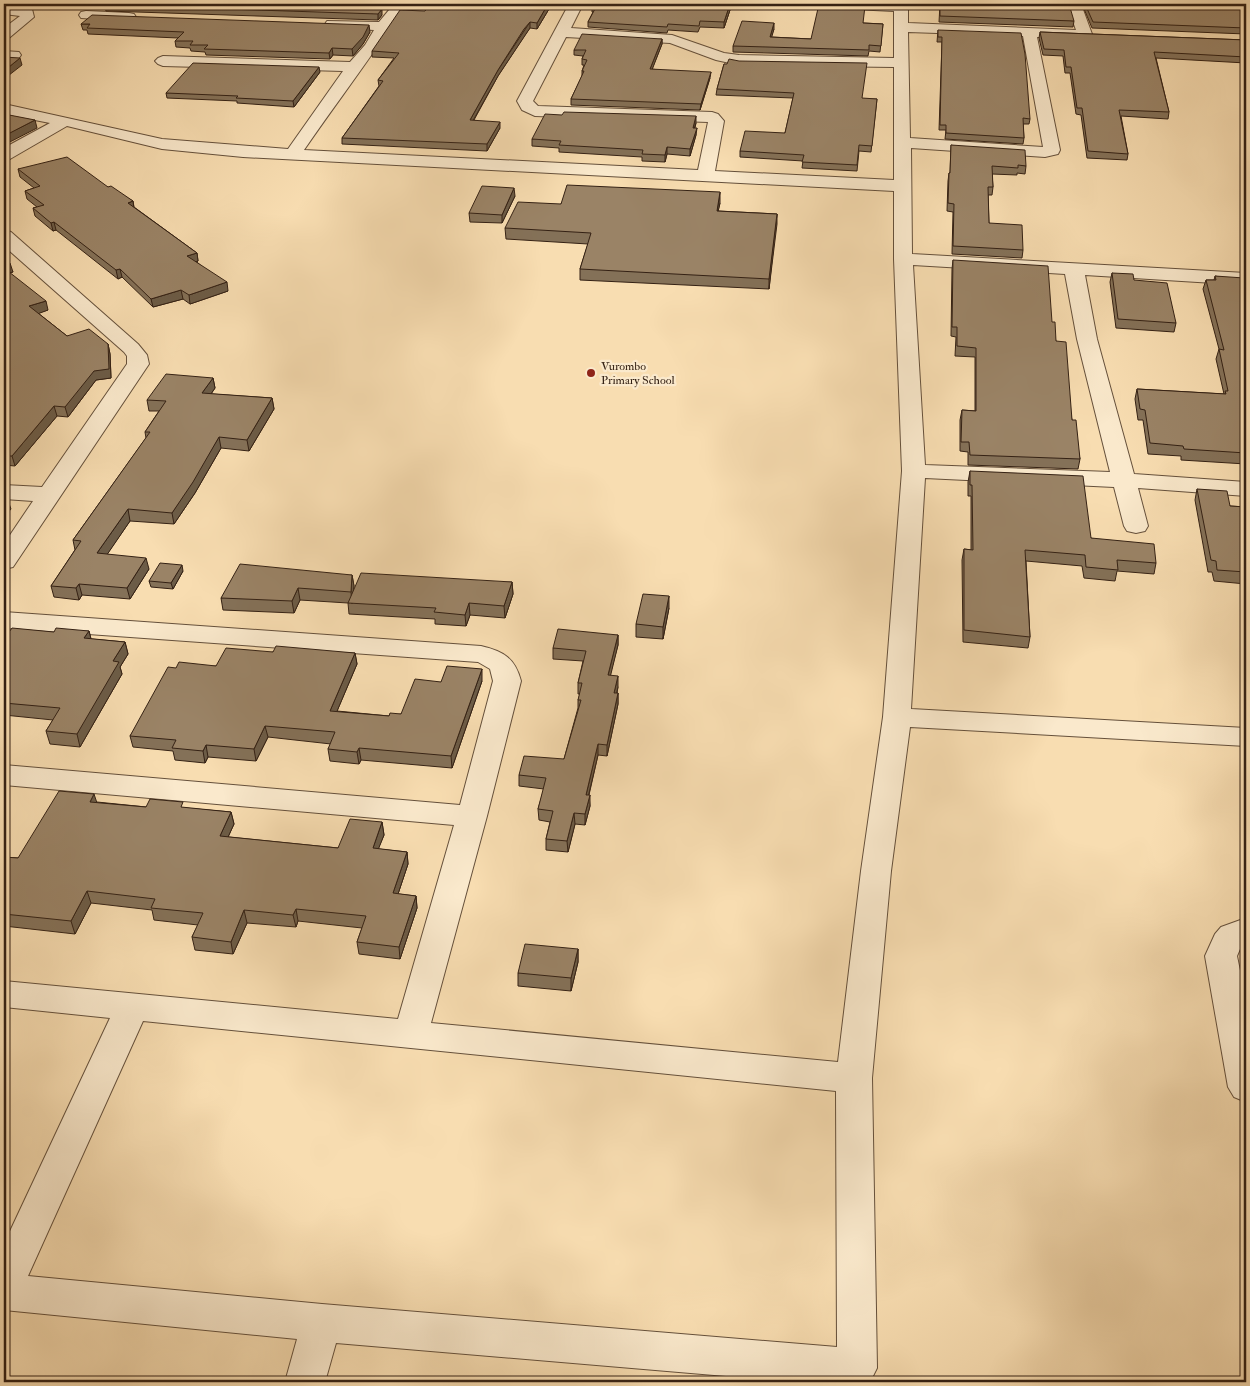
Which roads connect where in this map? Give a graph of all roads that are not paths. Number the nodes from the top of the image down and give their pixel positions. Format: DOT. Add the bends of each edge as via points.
graph roads {
  1 [pos="401,4"];
  2 [pos="576,4"];
  3 [pos="833,4"];
  4 [pos="1074,4"];
  5 [pos="4,10"];
  6 [pos="901,12"];
  7 [pos="86,15"];
  8 [pos="140,17"];
  9 [pos="315,23"];
  10 [pos="383,26"];
  11 [pos="563,32"];
  12 [pos="1029,32"];
  13 [pos="4,35"];
  14 [pos="164,61"];
  15 [pos="901,63"];
  16 [pos="354,67"];
  17 [pos="4,109"];
  18 [pos="65,121"];
  19 [pos="901,142"];
  20 [pos="294,153"];
  21 [pos="4,155"];
  22 [pos="706,176"];
  23 [pos="903,186"];
  24 [pos="4,236"];
  25 [pos="903,259"];
  26 [pos="1074,269"];
  27 [pos="1246,279"];
  28 [pos="914,472"];
  29 [pos="1123,480"];
  30 [pos="1246,489"];
  31 [pos="4,492"];
  32 [pos="49,495"];
  33 [pos="1136,526"];
  34 [pos="4,562"];
  35 [pos="4,620"];
  36 [pos="897,717"];
  37 [pos="1246,736"];
  38 [pos="4,775"];
  39 [pos="472,816"];
  40 [pos="1246,930"];
  41 [pos="4,994"];
  42 [pos="132,1007"];
  43 [pos="410,1035"];
  44 [pos="854,1078"];
  45 [pos="1246,1087"];
  46 [pos="4,1285"];
  47 [pos="4,1292"];
  48 [pos="322,1323"];
  49 [pos="857,1375"];
  50 [pos="304,1382"];
  1 -- 10 [label="street"];
  2 -- 11 [label="street"];
  3 -- 6 [label="street"];
  4 -- 12 [label="street" via="1090,34"];
  5 -- 13 [label="street" via="27,12 27,16"];
  6 -- 12 [label="street"];
  6 -- 15 [label="street"];
  7 -- 8 [label="street"];
  9 -- 10 [label="street"];
  10 -- 16 [label="street"];
  11 -- 15 [label="street" via="672,39 721,57 739,60"];
  11 -- 22 [label="street" via="525,100 528,106 535,111 712,117 716,121"];
  12 -- 19 [label="street" via="1052,150"];
  14 -- 16 [label="street"];
  15 -- 19 [label="street"];
  16 -- 20 [label="street"];
  17 -- 18 [label="street"];
  18 -- 20 [label="street" via="162,144"];
  18 -- 21 [label="street"];
  19 -- 23 [label="street"];
  20 -- 22 [label="street"];
  22 -- 23 [label="street"];
  23 -- 25 [label="street"];
  24 -- 32 [label="street" via="131,348 138,364"];
  25 -- 26 [label="street"];
  25 -- 28 [label="street"];
  26 -- 27 [label="street"];
  26 -- 29 [label="street"];
  28 -- 29 [label="street"];
  28 -- 36 [label="street"];
  29 -- 30 [label="street"];
  29 -- 33 [label="street"];
  31 -- 32 [label="street"];
  32 -- 34 [label="street"];
  35 -- 39 [label="street" via="481,654 496,659 504,668 507,681"];
  36 -- 37 [label="street"];
  36 -- 44 [label="street" via="876,871"];
  38 -- 39 [label="street"];
  39 -- 43 [label="street"];
  40 -- 45 [label="street" via="1225,942 1221,956"];
  41 -- 42 [label="street"];
  42 -- 43 [label="street"];
  42 -- 46 [label="street"];
  43 -- 44 [label="street"];
  44 -- 49 [label="street"];
  47 -- 48 [label="street"];
  48 -- 49 [label="street"];
  48 -- 50 [label="street"];
}
